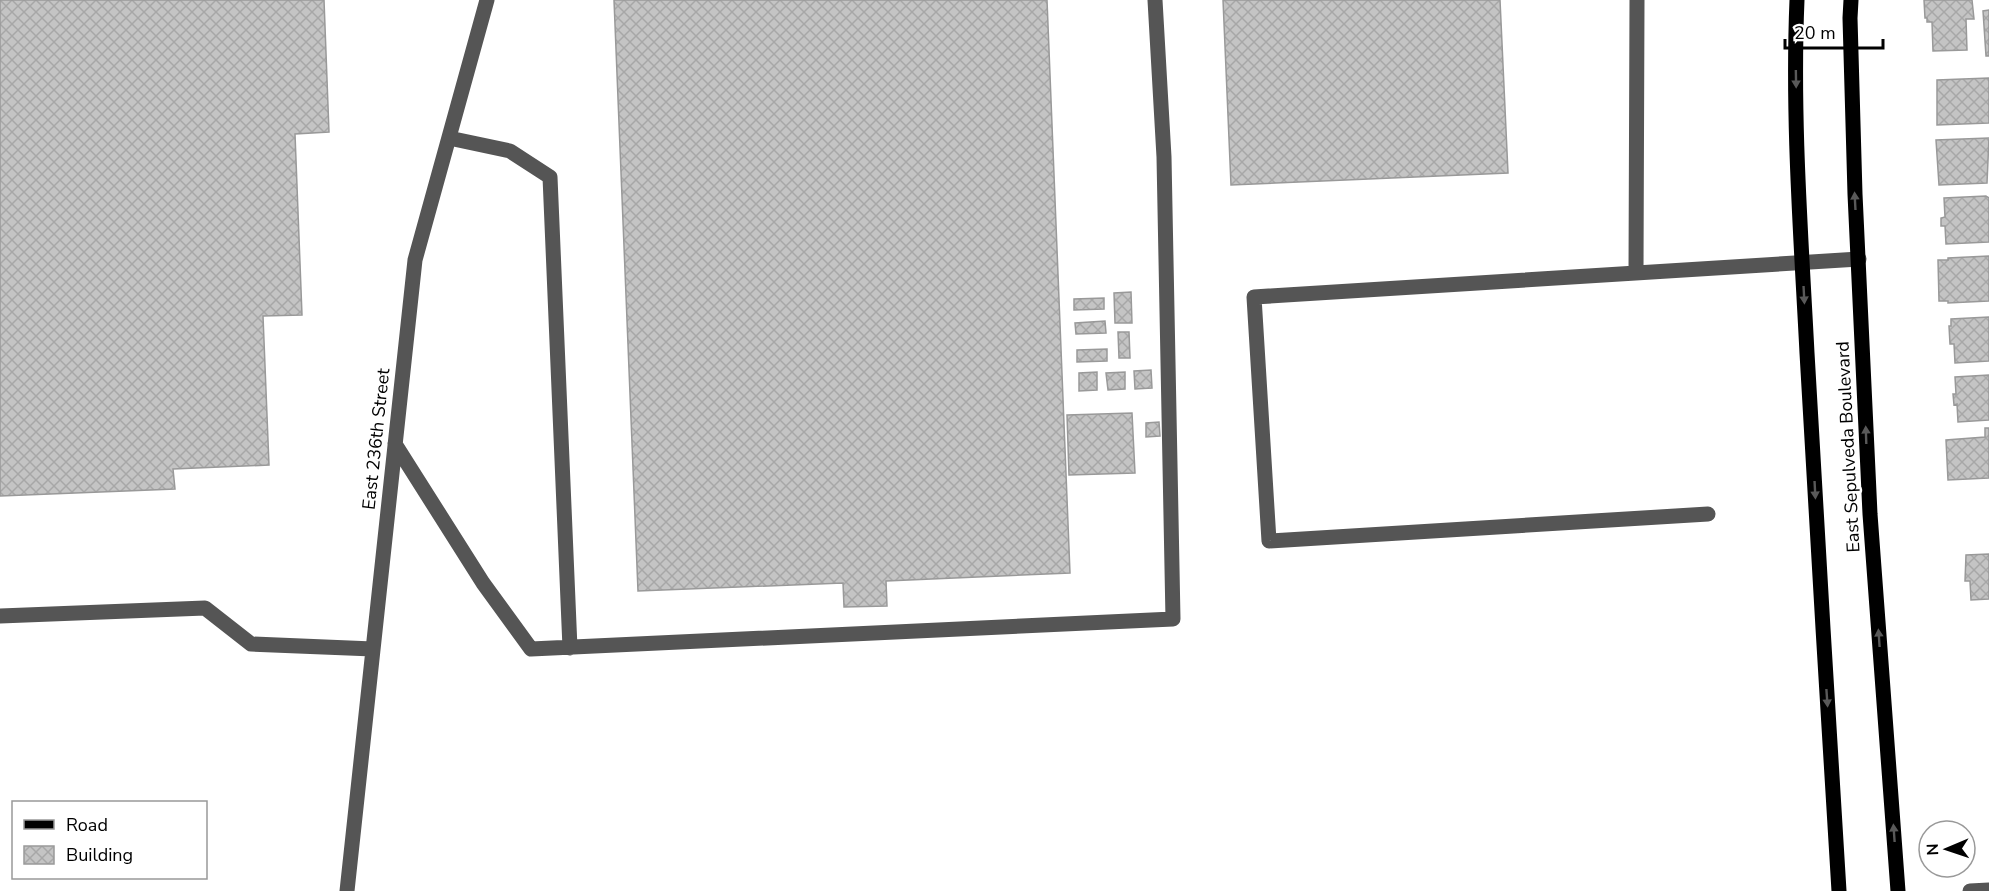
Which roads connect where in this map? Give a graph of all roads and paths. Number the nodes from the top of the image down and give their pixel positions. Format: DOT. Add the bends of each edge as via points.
graph roads {
  1 [pos="487,0"];
  2 [pos="1155,0"];
  3 [pos="1637,0"];
  4 [pos="1797,0"];
  5 [pos="1851,0"];
  6 [pos="449,138"];
  7 [pos="1859,259"];
  8 [pos="1802,263"];
  9 [pos="1636,273"];
  10 [pos="395,444"];
  11 [pos="1708,514"];
  12 [pos="0,616"];
  13 [pos="570,648"];
  14 [pos="373,649"];
  15 [pos="1989,890"];
  16 [pos="347,891"];
  17 [pos="1839,891"];
  18 [pos="1898,891"];
  19 [pos="1970,891"];
  1 -- 6 [label="street, East 236th Street"];
  2 -- 13 [label="street" via="1164,157 1173,618"];
  3 -- 9 [label="street"];
  4 -- 8 [label="main road, East Sepulveda Boulevard, one-way"];
  7 -- 5 [label="main road, East Sepulveda Boulevard, one-way"];
  6 -- 10 [label="street, East 236th Street" via="415,260"];
  6 -- 13 [label="street" via="510,151 550,177"];
  7 -- 8 [label="street"];
  18 -- 7 [label="main road, East Sepulveda Boulevard, one-way" via="1870,514"];
  8 -- 9 [label="street"];
  8 -- 17 [label="main road, East Sepulveda Boulevard, one-way"];
  9 -- 11 [label="street" via="1254,297 1269,541"];
  10 -- 13 [label="street" via="531,649"];
  10 -- 14 [label="street, East 236th Street"];
  12 -- 14 [label="street" via="205,608 251,644"];
  14 -- 16 [label="street, East 236th Street"];
  15 -- 19 [label="street"];
}
